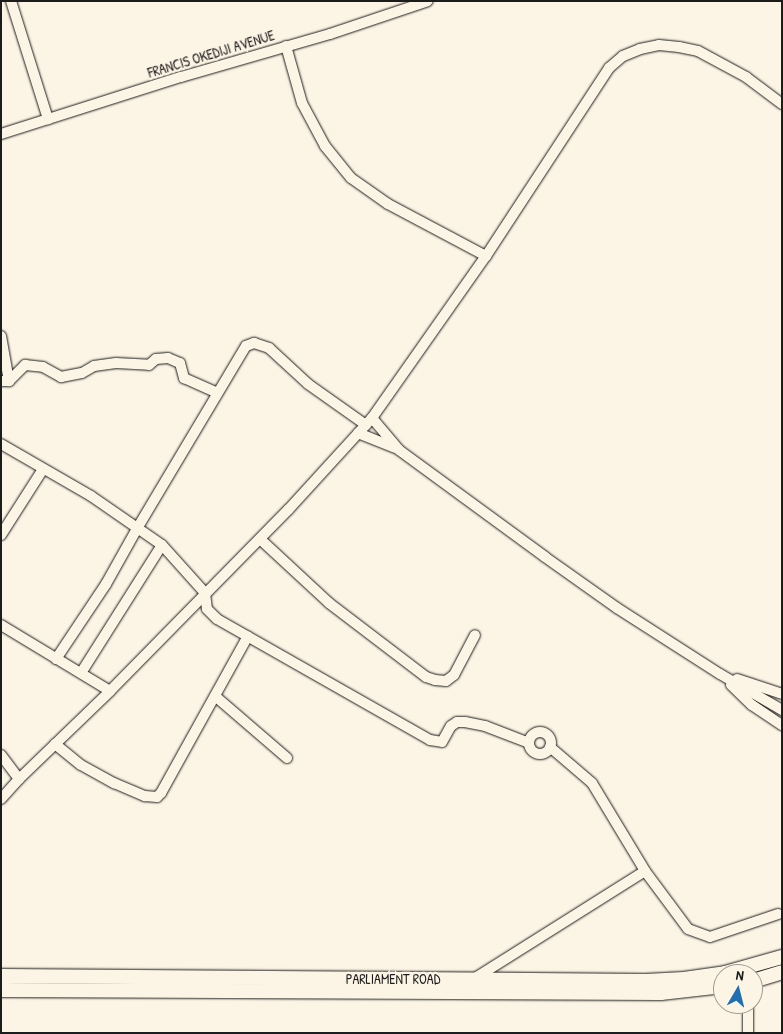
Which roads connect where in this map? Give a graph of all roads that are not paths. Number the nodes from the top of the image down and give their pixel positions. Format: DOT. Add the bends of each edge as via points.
graph roads {
  1 [pos="11,1"];
  2 [pos="428,1"];
  3 [pos="286,46"];
  4 [pos="782,104"];
  5 [pos="48,119"];
  6 [pos="1,134"];
  7 [pos="486,256"];
  8 [pos="1,336"];
  9 [pos="5,381"];
  10 [pos="217,394"];
  11 [pos="369,422"];
  12 [pos="358,433"];
  13 [pos="1,444"];
  14 [pos="399,450"];
  15 [pos="44,469"];
  16 [pos="138,527"];
  17 [pos="1,535"];
  18 [pos="260,539"];
  19 [pos="162,545"];
  20 [pos="205,593"];
  21 [pos="1,625"];
  22 [pos="475,635"];
  23 [pos="248,636"];
  24 [pos="56,660"];
  25 [pos="81,673"];
  26 [pos="720,674"];
  27 [pos="110,691"];
  28 [pos="782,694"];
  29 [pos="215,696"];
  30 [pos="781,709"];
  31 [pos="782,725"];
  32 [pos="529,743"];
  33 [pos="55,744"];
  34 [pos="550,747"];
  35 [pos="1,755"];
  36 [pos="287,758"];
  37 [pos="19,779"];
  38 [pos="1,799"];
  39 [pos="644,872"];
  40 [pos="778,914"];
  41 [pos="782,957"];
  42 [pos="782,972"];
  43 [pos="1,976"];
  44 [pos="763,978"];
  45 [pos="470,985"];
  46 [pos="713,987"];
  47 [pos="1,990"];
  48 [pos="748,1014"];
  49 [pos="748,1033"];
  1 -- 5 [label="street"];
  2 -- 3 [label="street, FRANCIS OKEDIJI AVENUE"];
  3 -- 5 [label="street, FRANCIS OKEDIJI AVENUE"];
  3 -- 7 [label="street" via="302,102 325,146 351,178 388,204"];
  4 -- 7 [label="street" via="746,77 698,52 659,45 623,56 602,79"];
  5 -- 6 [label="street, FRANCIS OKEDIJI AVENUE"];
  7 -- 11 [label="street"];
  8 -- 9 [label="street"];
  9 -- 10 [label="street" via="25,364 43,367 61,377 82,373 94,366 116,363 149,365 156,359 168,358 180,363 184,378"];
  10 -- 11 [label="street" via="246,346 254,343 269,348 308,384"];
  10 -- 16 [label="street"];
  11 -- 12 [label="street"];
  11 -- 14 [label="street"];
  12 -- 14 [label="street"];
  12 -- 18 [label="street"];
  13 -- 15 [label="street"];
  14 -- 26 [label="street" via="599,595"];
  15 -- 16 [label="street"];
  15 -- 17 [label="street"];
  16 -- 19 [label="street"];
  16 -- 24 [label="street" via="106,584"];
  18 -- 20 [label="street"];
  18 -- 22 [label="street" via="329,603 426,677 446,680 454,675"];
  19 -- 20 [label="street"];
  19 -- 25 [label="street"];
  20 -- 23 [label="street" via="207,609 217,619"];
  20 -- 27 [label="street"];
  21 -- 24 [label="street"];
  23 -- 29 [label="street"];
  23 -- 32 [label="street" via="434,742 445,740 451,726 457,722 485,726"];
  24 -- 25 [label="street"];
  25 -- 27 [label="street"];
  26 -- 28 [label="street"];
  26 -- 30 [label="street"];
  26 -- 31 [label="street" via="752,705"];
  27 -- 33 [label="street"];
  29 -- 33 [label="street" via="157,797 145,796 114,783 81,765"];
  29 -- 36 [label="street"];
  32 -- 34 [label="street" via="533,752 538,754 543,754"];
  32 -- 34 [label="street" via="533,734 542,732 550,738"];
  33 -- 37 [label="street"];
  34 -- 39 [label="street" via="592,783"];
  35 -- 37 [label="street"];
  37 -- 38 [label="street"];
  39 -- 40 [label="street" via="688,929 698,935 710,938"];
  39 -- 45 [label="street"];
  41 -- 45 [label="main road, PARLIAMENT ROAD" via="725,973 684,979"];
  42 -- 44 [label="main road"];
  43 -- 45 [label="main road, PARLIAMENT ROAD"];
  45 -- 46 [label="main road, PARLIAMENT ROAD" via="661,993"];
  45 -- 47 [label="main road, PARLIAMENT ROAD"];
  48 -- 49 [label="street"];
}
